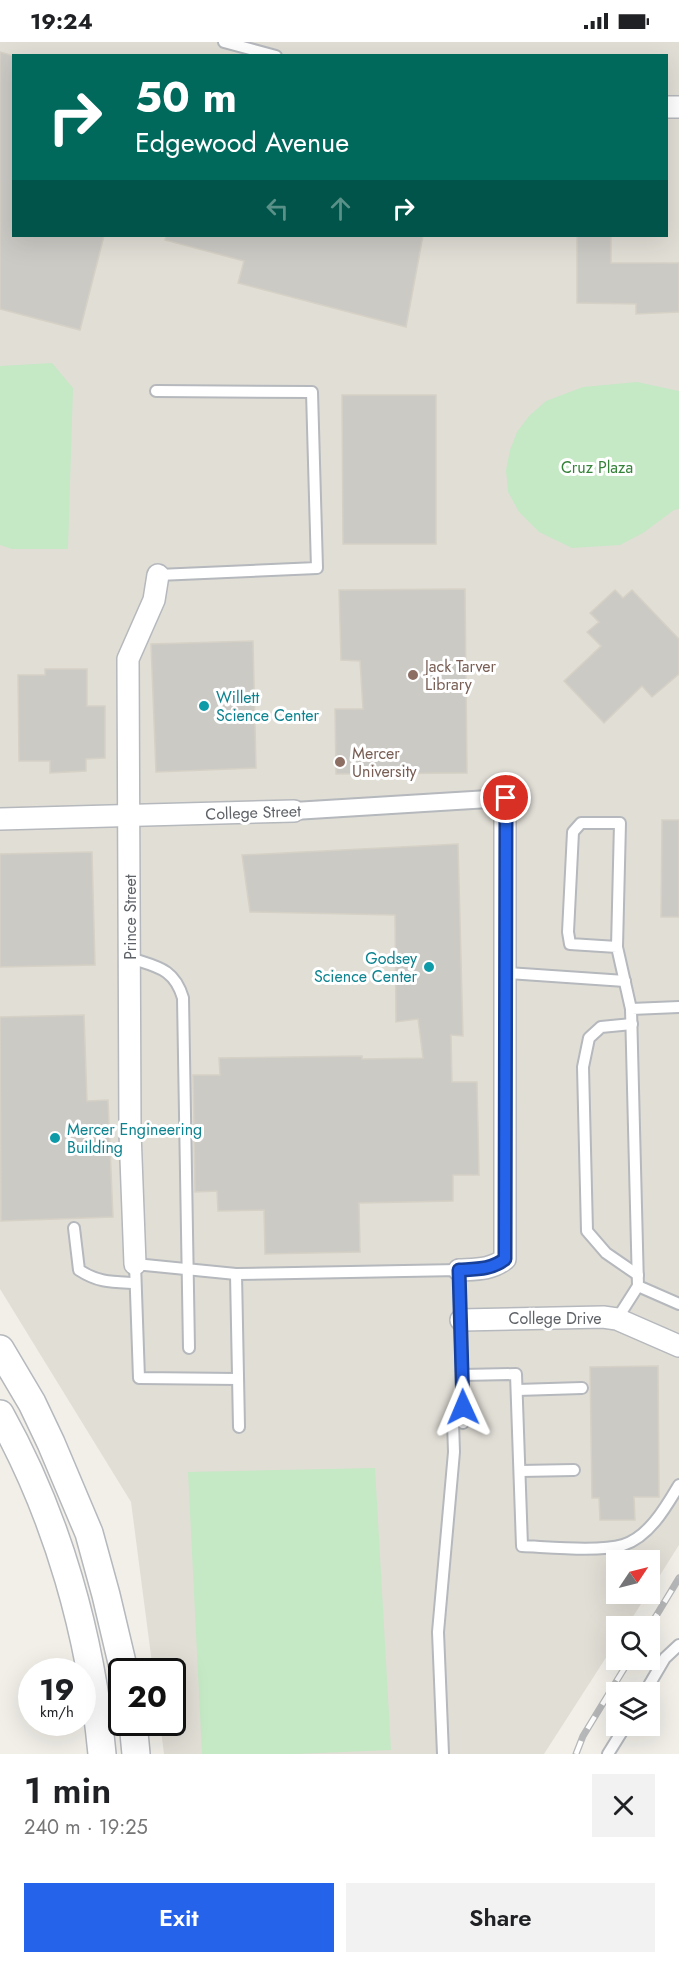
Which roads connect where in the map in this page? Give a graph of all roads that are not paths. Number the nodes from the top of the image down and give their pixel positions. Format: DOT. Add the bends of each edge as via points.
graph roads {
  1 [pos="224,42"];
  2 [pos="269,54"];
  3 [pos="156,391"];
  4 [pos="158,575"];
  5 [pos="506,798"];
  6 [pos="294,811"];
  7 [pos="130,817"];
  8 [pos="0,819"];
  9 [pos="617,947"];
  10 [pos="130,958"];
  11 [pos="507,973"];
  12 [pos="625,981"];
  13 [pos="679,1007"];
  14 [pos="631,1009"];
  15 [pos="632,1024"];
  16 [pos="74,1228"];
  17 [pos="189,1270"];
  18 [pos="459,1270"];
  19 [pos="135,1273"];
  20 [pos="236,1274"];
  21 [pos="638,1280"];
  22 [pos="679,1304"];
  23 [pos="617,1319"];
  24 [pos="461,1320"];
  25 [pos="679,1346"];
  26 [pos="189,1348"];
  27 [pos="0,1349"];
  28 [pos="462,1375"];
  29 [pos="238,1379"];
  30 [pos="582,1388"];
  31 [pos="517,1390"];
  32 [pos="0,1414"];
  33 [pos="239,1427"];
  34 [pos="574,1470"];
  35 [pos="520,1472"];
  36 [pos="679,1485"];
  37 [pos="679,1645"];
  38 [pos="121,1658"];
  39 [pos="651,1682"];
  40 [pos="134,1736"];
  41 [pos="619,1736"];
  42 [pos="102,1754"];
  43 [pos="136,1754"];
  44 [pos="443,1754"];
  45 [pos="608,1754"];
  1 -- 2 [label="lane"];
  3 -- 4 [label="lane" via="312,392 316,568"];
  4 -- 7 [label="street, Prince Street" via="153,600 128,659"];
  5 -- 6 [label="street, College Street"];
  5 -- 11 [label="street"];
  6 -- 7 [label="street, College Street"];
  7 -- 8 [label="street, College Street"];
  7 -- 10 [label="street, Prince Street"];
  9 -- 9 [label="lane" via="570,944 573,832 580,823 621,823"];
  9 -- 12 [label="lane"];
  10 -- 17 [label="lane" via="166,970 174,977 183,998"];
  10 -- 19 [label="street, Prince Street"];
  11 -- 12 [label="lane"];
  11 -- 18 [label="street" via="505,1259 486,1269"];
  12 -- 14 [label="lane"];
  13 -- 14 [label="lane"];
  14 -- 15 [label="lane"];
  15 -- 21 [label="lane"];
  15 -- 21 [label="lane" via="601,1027 589,1038 583,1090 587,1231"];
  16 -- 19 [label="lane" via="79,1270 106,1282"];
  17 -- 19 [label="lane"];
  17 -- 20 [label="lane"];
  17 -- 26 [label="lane"];
  18 -- 20 [label="lane"];
  18 -- 24 [label="lane"];
  19 -- 29 [label="lane" via="139,1378"];
  20 -- 29 [label="lane"];
  21 -- 22 [label="lane"];
  21 -- 23 [label="lane"];
  23 -- 24 [label="street, College Drive"];
  23 -- 25 [label="street, College Drive"];
  24 -- 28 [label="lane"];
  27 -- 38 [label="street" via="32,1403 89,1533"];
  28 -- 31 [label="lane" via="516,1374"];
  28 -- 44 [label="lane" via="438,1632"];
  29 -- 33 [label="lane"];
  30 -- 31 [label="lane"];
  31 -- 35 [label="lane"];
  32 -- 42 [label="street" via="57,1542 86,1648"];
  34 -- 35 [label="lane"];
  35 -- 36 [label="lane" via="522,1546 624,1545 649,1527"];
  37 -- 39 [label="lane"];
  40 -- 43 [label="street"];
  41 -- 45 [label="lane"];
}
